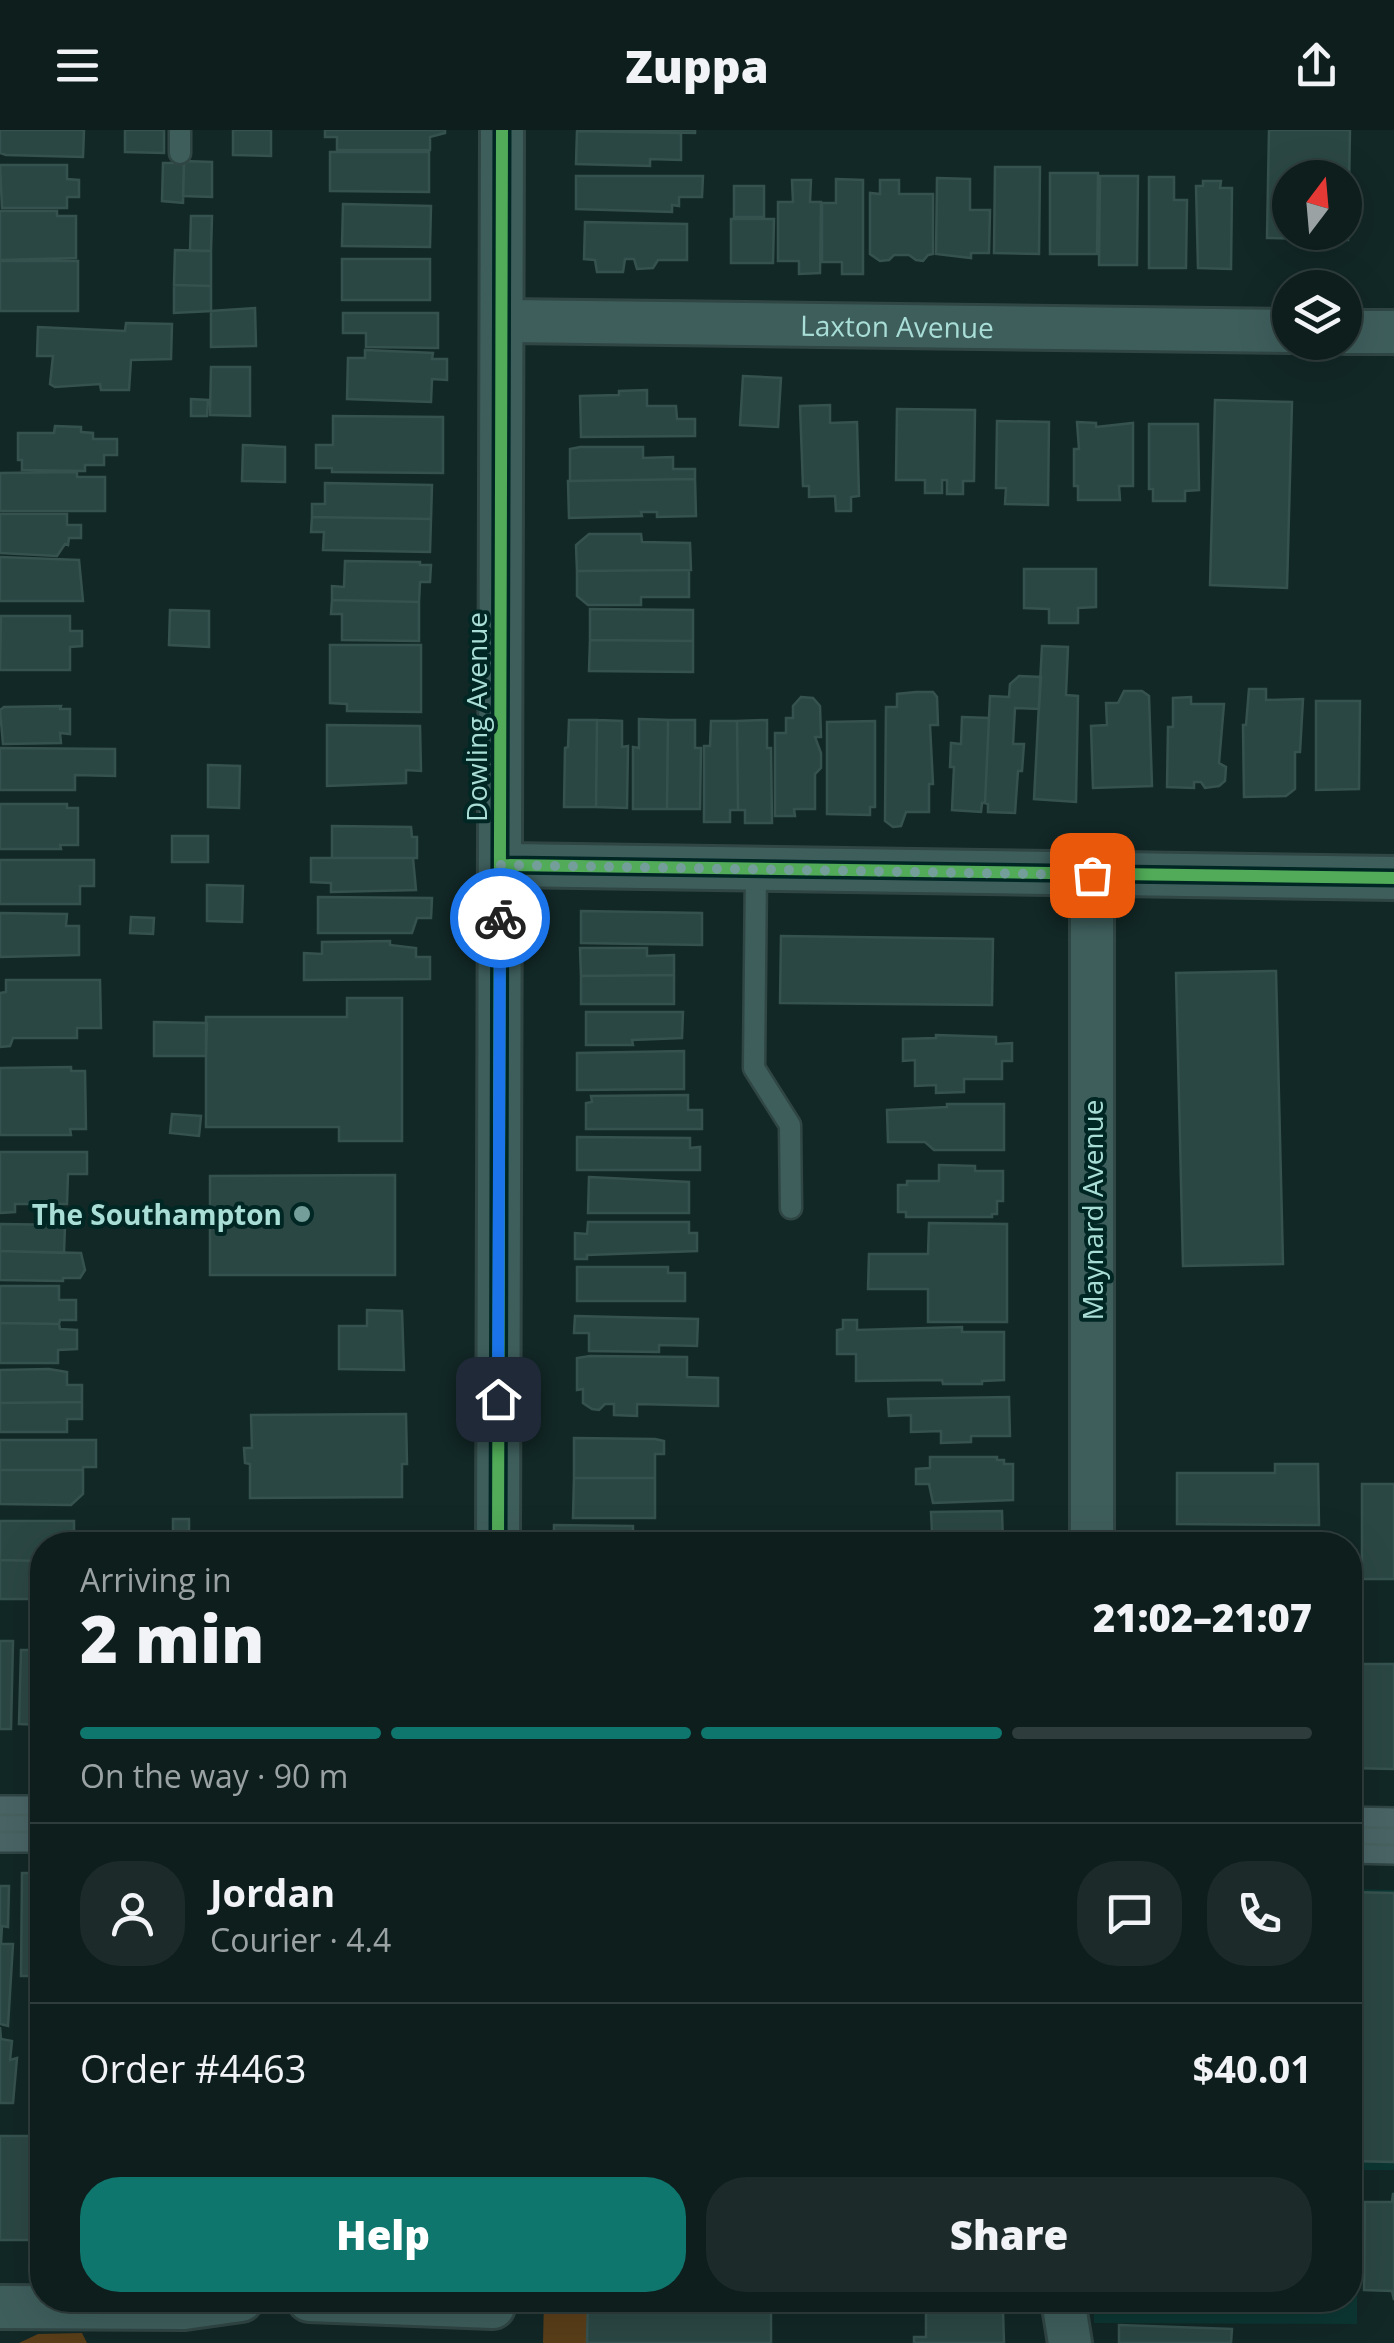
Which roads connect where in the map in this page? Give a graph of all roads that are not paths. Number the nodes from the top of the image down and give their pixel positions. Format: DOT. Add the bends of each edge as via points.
graph roads {
  1 [pos="180,130"];
  2 [pos="502,130"];
  3 [pos="180,153"];
  4 [pos="502,322"];
  5 [pos="1272,331"];
  6 [pos="1362,332"];
  7 [pos="1394,332"];
  8 [pos="500,865"];
  9 [pos="756,870"];
  10 [pos="1092,875"];
  11 [pos="1394,878"];
  12 [pos="791,1208"];
  13 [pos="498,1532"];
  14 [pos="1092,1532"];
  15 [pos="0,1824"];
  16 [pos="30,1824"];
  17 [pos="1362,1836"];
  18 [pos="1394,1836"];
  19 [pos="0,2307"];
  20 [pos="30,2307"];
  21 [pos="447,2312"];
  22 [pos="493,2316"];
  1 -- 3 [label="lane"];
  2 -- 4 [label="street, Dowling Avenue"];
  4 -- 5 [label="street, Laxton Avenue"];
  4 -- 8 [label="street, Dowling Avenue"];
  6 -- 7 [label="street"];
  8 -- 9 [label="street"];
  8 -- 13 [label="street, Dowling Avenue"];
  9 -- 10 [label="street"];
  9 -- 12 [label="lane" via="754,1068 790,1125"];
  10 -- 11 [label="street"];
  10 -- 14 [label="street, Maynard Avenue"];
  15 -- 16 [label="main road"];
  17 -- 18 [label="main road"];
  19 -- 20 [label="street"];
  21 -- 22 [label="street"];
}
